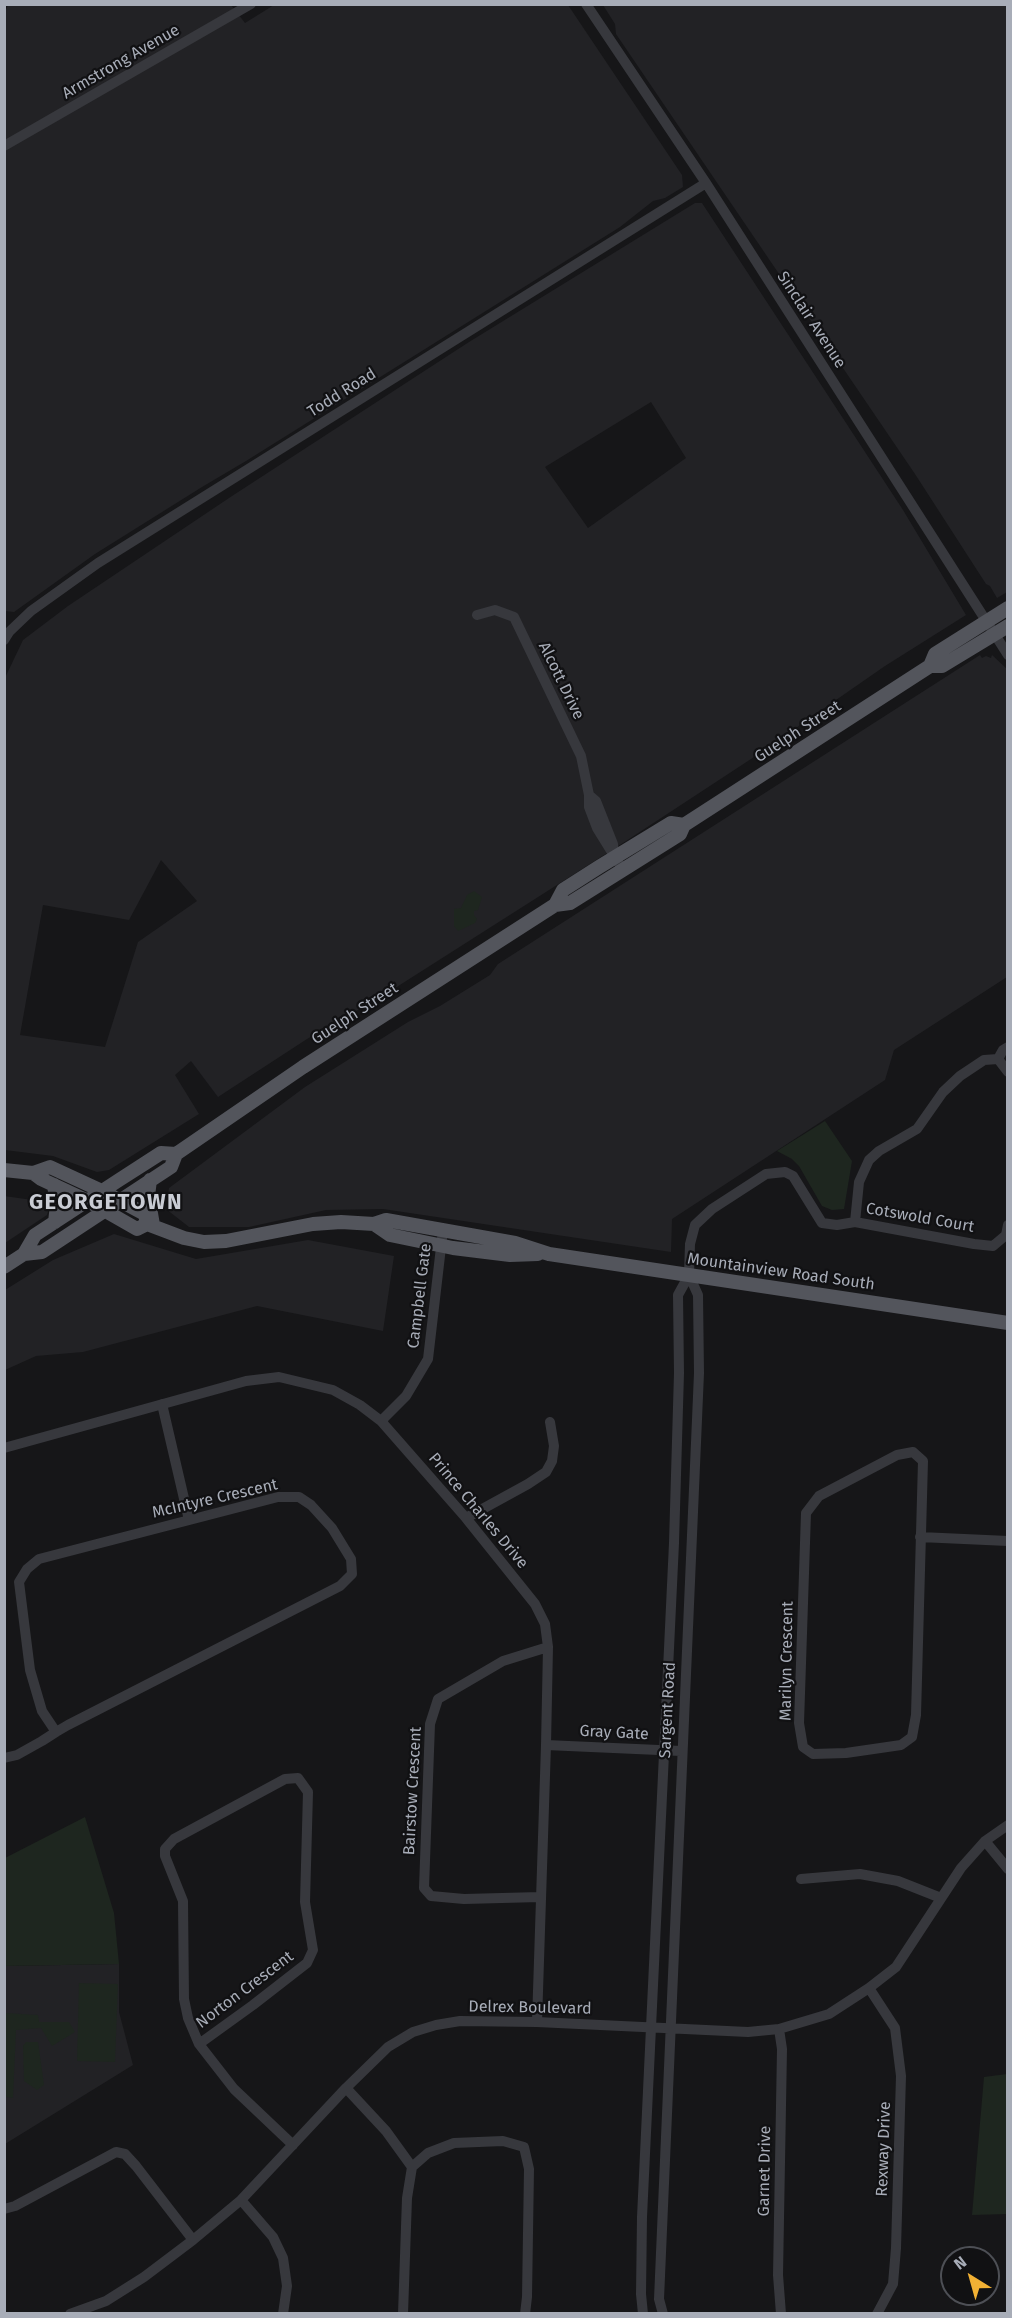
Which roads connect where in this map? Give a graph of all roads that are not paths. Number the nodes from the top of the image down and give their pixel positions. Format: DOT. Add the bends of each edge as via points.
graph roads {
  1 [pos="251,4"];
  2 [pos="586,4"];
  3 [pos="4,147"];
  4 [pos="706,183"];
  5 [pos="1008,608"];
  6 [pos="477,615"];
  7 [pos="986,621"];
  8 [pos="1008,626"];
  9 [pos="995,635"];
  10 [pos="4,640"];
  11 [pos="1008,655"];
  12 [pos="930,666"];
  13 [pos="619,864"];
  14 [pos="1008,1047"];
  15 [pos="998,1059"];
  16 [pos="1008,1072"];
  17 [pos="176,1154"];
  18 [pos="4,1170"];
  19 [pos="33,1173"];
  20 [pos="150,1180"];
  21 [pos="54,1185"];
  22 [pos="102,1191"];
  23 [pos="120,1200"];
  24 [pos="88,1201"];
  25 [pos="105,1210"];
  26 [pos="55,1222"];
  27 [pos="855,1222"];
  28 [pos="374,1224"];
  29 [pos="150,1225"];
  30 [pos="1008,1225"];
  31 [pos="443,1230"];
  32 [pos="442,1246"];
  33 [pos="24,1254"];
  34 [pos="549,1254"];
  35 [pos="4,1267"];
  36 [pos="688,1275"];
  37 [pos="1008,1323"];
  38 [pos="679,1373"];
  39 [pos="699,1373"];
  40 [pos="162,1404"];
  41 [pos="381,1421"];
  42 [pos="550,1422"];
  43 [pos="4,1448"];
  44 [pos="466,1518"];
  45 [pos="189,1520"];
  46 [pos="920,1537"];
  47 [pos="1008,1541"];
  48 [pos="691,1542"];
  49 [pos="674,1543"];
  50 [pos="548,1647"];
  51 [pos="56,1732"];
  52 [pos="546,1745"];
  53 [pos="664,1750"];
  54 [pos="681,1751"];
  55 [pos="4,1758"];
  56 [pos="1008,1825"];
  57 [pos="985,1841"];
  58 [pos="1008,1869"];
  59 [pos="801,1878"];
  60 [pos="677,1880"];
  61 [pos="658,1881"];
  62 [pos="540,1897"];
  63 [pos="941,1898"];
  64 [pos="869,1988"];
  65 [pos="537,2022"];
  66 [pos="651,2028"];
  67 [pos="672,2029"];
  68 [pos="779,2029"];
  69 [pos="199,2044"];
  70 [pos="346,2088"];
  71 [pos="293,2145"];
  72 [pos="412,2167"];
  73 [pos="241,2200"];
  74 [pos="4,2209"];
  75 [pos="642,2217"];
  76 [pos="663,2217"];
  77 [pos="193,2240"];
  78 [pos="70,2313"];
  79 [pos="283,2313"];
  80 [pos="403,2313"];
  81 [pos="525,2313"];
  82 [pos="644,2313"];
  83 [pos="663,2313"];
  84 [pos="781,2313"];
  85 [pos="877,2313"];
  1 -- 3 [label="street, Armstrong Avenue"];
  2 -- 4 [label="street, Sinclair Avenue"];
  4 -- 7 [label="street, Sinclair Avenue"];
  4 -- 10 [label="street, Todd Road" via="98,563 31,611"];
  5 -- 7 [label="main road, Guelph Street"];
  6 -- 13 [label="street, Alcott Drive" via="495,610 514,617 580,756 589,807"];
  7 -- 9 [label="street, Sinclair Avenue"];
  7 -- 12 [label="main road, Guelph Street" via="935,654"];
  8 -- 9 [label="main road, Guelph Street"];
  9 -- 11 [label="street, Sinclair Avenue"];
  9 -- 12 [label="main road, Guelph Street" via="942,666"];
  12 -- 13 [label="main road, Guelph Street" via="684,825 671,823"];
  13 -- 17 [label="main road, Guelph Street" via="563,891 555,905"];
  14 -- 15 [label="street"];
  15 -- 16 [label="street"];
  15 -- 27 [label="street" via="984,1060 960,1076 943,1092 917,1130 868,1160 860,1182"];
  17 -- 20 [label="main road, Guelph Street" via="171,1167"];
  17 -- 22 [label="main road, Guelph Street" via="160,1153"];
  18 -- 19 [label="main road, Mountainview Road South"];
  19 -- 21 [label="main road"];
  19 -- 22 [label="main road, Mountainview Road South" via="50,1167"];
  20 -- 23 [label="main road, Guelph Street"];
  20 -- 29 [label="main road"];
  21 -- 24 [label="main road"];
  21 -- 26 [label="main road"];
  22 -- 23 [label="main road, Mountainview Road South"];
  22 -- 24 [label="main road, Guelph Street"];
  23 -- 25 [label="main road, Guelph Street"];
  23 -- 29 [label="main road, Mountainview Road South" via="145,1214"];
  24 -- 25 [label="main road"];
  24 -- 26 [label="main road, Guelph Street"];
  25 -- 29 [label="main road, Mountainview Road South" via="138,1228"];
  25 -- 33 [label="main road, Guelph Street" via="42,1252"];
  26 -- 33 [label="main road, Guelph Street" via="35,1235"];
  27 -- 30 [label="street, Cotswold Court" via="993,1246 1006,1235"];
  27 -- 36 [label="street, Cotswold Court" via="822,1223 793,1176 785,1172 766,1174 712,1209 695,1225"];
  28 -- 29 [label="main road, Mountainview Road South" via="313,1224 204,1242"];
  28 -- 31 [label="main road, Mountainview Road South" via="386,1220"];
  28 -- 32 [label="main road, Mountainview Road South" via="390,1236"];
  31 -- 32 [label="street, Campbell Gate"];
  31 -- 34 [label="main road, Mountainview Road South" via="515,1243"];
  32 -- 34 [label="main road, Mountainview Road South" via="510,1256"];
  32 -- 41 [label="street, Campbell Gate" via="428,1359 406,1396"];
  33 -- 35 [label="main road, Guelph Street"];
  34 -- 36 [label="main road, Mountainview Road South"];
  36 -- 37 [label="main road, Mountainview Road South"];
  36 -- 38 [label="street, Sargent Road" via="678,1294"];
  36 -- 39 [label="street, Sargent Road" via="698,1295"];
  38 -- 39 [label="street"];
  38 -- 49 [label="street, Sargent Road"];
  39 -- 48 [label="street, Sargent Road"];
  40 -- 41 [label="street, Prince Charles Drive" via="246,1381 279,1377 333,1390"];
  40 -- 43 [label="street, Prince Charles Drive"];
  40 -- 45 [label="street"];
  41 -- 44 [label="street, Prince Charles Drive"];
  42 -- 44 [label="street" via="554,1446 546,1472"];
  44 -- 50 [label="street, Prince Charles Drive" via="535,1604 545,1624"];
  45 -- 51 [label="street, McIntyre Crescent" via="39,1559 19,1582 30,1670 42,1711"];
  45 -- 51 [label="street, McIntyre Crescent" via="278,1497 299,1497 332,1528 351,1559 352,1574 340,1586"];
  46 -- 46 [label="street, Marilyn Crescent" via="923,1461 913,1452 897,1455 819,1496 806,1513 799,1724 803,1747 813,1754 901,1745 912,1737 916,1715"];
  46 -- 47 [label="street"];
  48 -- 49 [label="street"];
  48 -- 54 [label="street, Sargent Road"];
  49 -- 53 [label="street, Sargent Road"];
  50 -- 52 [label="street, Prince Charles Drive"];
  50 -- 62 [label="street, Bairstow Crescent" via="503,1661 438,1699 430,1724 424,1888 431,1896 464,1899"];
  51 -- 55 [label="street, McIntyre Crescent" via="17,1755"];
  52 -- 53 [label="street, Gray Gate"];
  52 -- 62 [label="street, Prince Charles Drive"];
  53 -- 54 [label="street, Gray Gate"];
  53 -- 61 [label="street, Sargent Road"];
  54 -- 60 [label="street, Sargent Road"];
  56 -- 57 [label="street, Delrex Boulevard"];
  57 -- 58 [label="street"];
  57 -- 63 [label="street, Delrex Boulevard"];
  59 -- 63 [label="street" via="860,1874 898,1881"];
  60 -- 61 [label="street"];
  60 -- 67 [label="street, Sargent Road"];
  61 -- 66 [label="street, Sargent Road"];
  62 -- 65 [label="street, Prince Charles Drive"];
  63 -- 64 [label="street, Delrex Boulevard" via="896,1967"];
  64 -- 68 [label="street, Delrex Boulevard" via="829,2014"];
  64 -- 85 [label="street, Rexway Drive" via="895,2028 901,2076 893,2284"];
  65 -- 66 [label="street, Delrex Boulevard"];
  65 -- 70 [label="street, Delrex Boulevard" via="460,2021 413,2032 388,2047"];
  66 -- 67 [label="street, Delrex Boulevard"];
  66 -- 75 [label="street, Sargent Road"];
  67 -- 68 [label="street, Delrex Boulevard"];
  67 -- 76 [label="street, Sargent Road"];
  68 -- 84 [label="street, Garnet Drive"];
  69 -- 69 [label="street, Norton Crescent" via="307,1963 313,1950 305,1902 308,1792 298,1778 285,1779 174,1839 165,1849 183,1901 184,1999"];
  69 -- 71 [label="street, Norton Crescent" via="234,2089"];
  70 -- 71 [label="street, Delrex Boulevard"];
  70 -- 72 [label="street" via="386,2131"];
  71 -- 73 [label="street, Delrex Boulevard"];
  72 -- 80 [label="street" via="407,2198"];
  72 -- 81 [label="street" via="429,2153 454,2143 503,2141 525,2147 529,2169"];
  73 -- 77 [label="street, Delrex Boulevard"];
  73 -- 79 [label="street" via="273,2237 283,2258 287,2286"];
  74 -- 77 [label="street" via="116,2152 125,2154 136,2166"];
  75 -- 76 [label="street"];
  75 -- 82 [label="street, Sargent Road"];
  76 -- 83 [label="street, Sargent Road" via="659,2298"];
  77 -- 78 [label="street, Delrex Boulevard" via="106,2301"];
}
